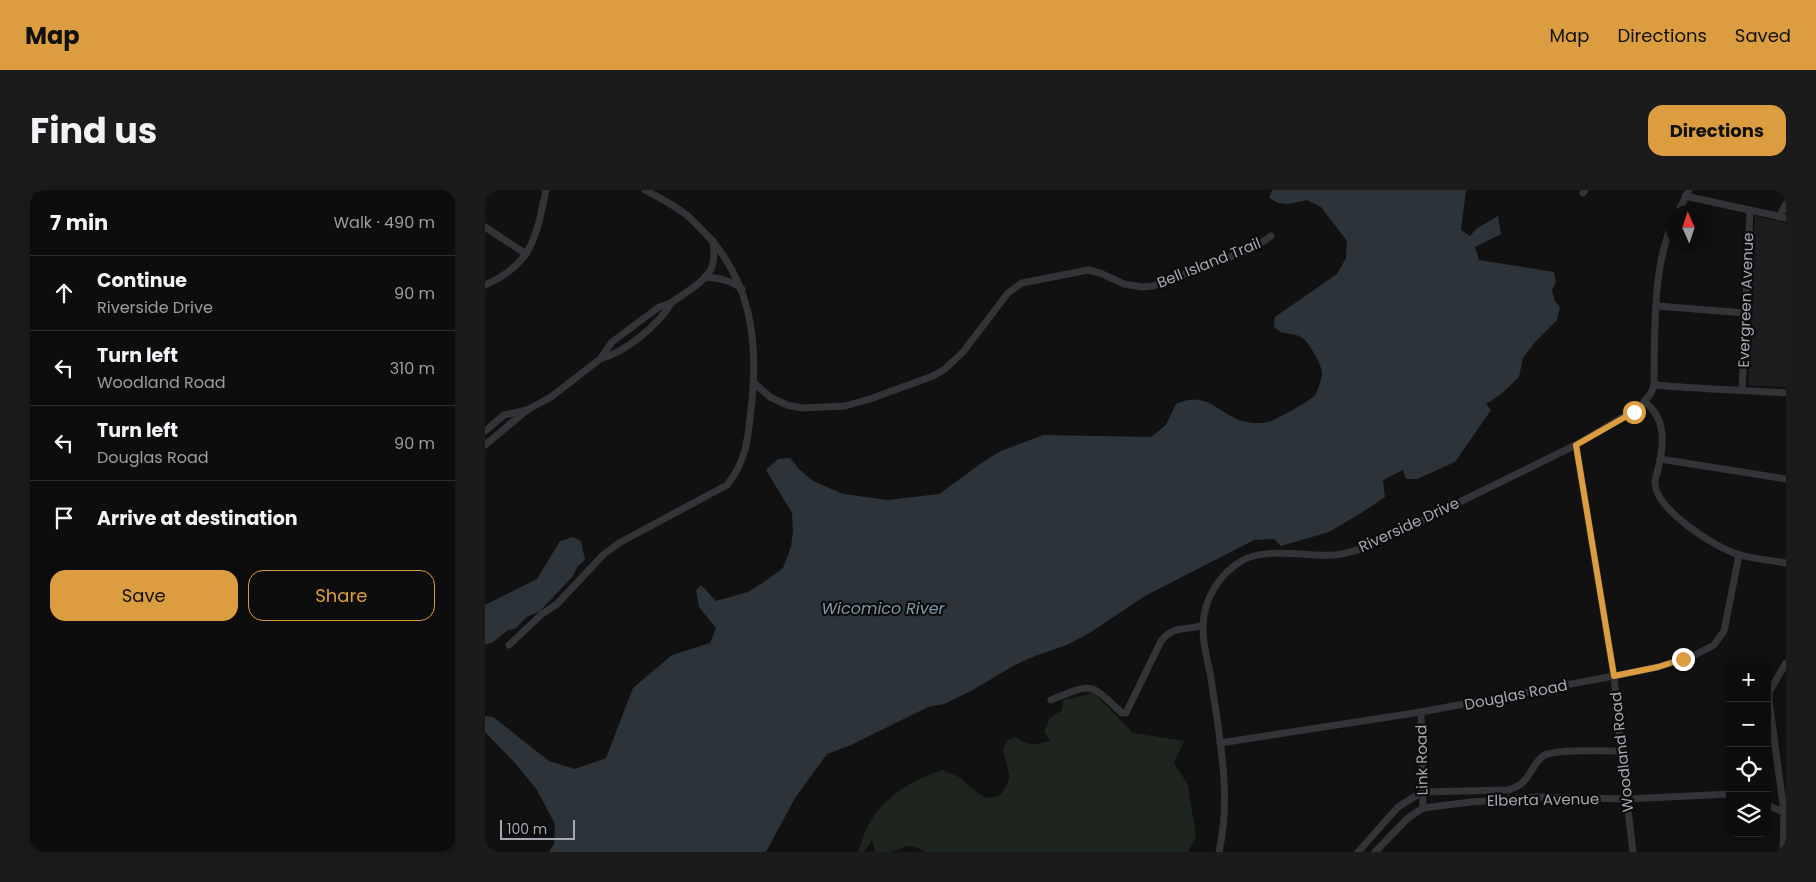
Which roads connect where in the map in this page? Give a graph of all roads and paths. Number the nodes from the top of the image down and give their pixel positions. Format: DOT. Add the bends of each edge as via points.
graph roads {
  1 [pos="546,190"];
  2 [pos="645,190"];
  3 [pos="1687,193"];
  4 [pos="1786,204"];
  5 [pos="1681,205"];
  6 [pos="1750,210"];
  7 [pos="1783,218"];
  8 [pos="485,227"];
  9 [pos="1271,236"];
  10 [pos="713,241"];
  11 [pos="1666,241"];
  12 [pos="526,254"];
  13 [pos="705,277"];
  14 [pos="485,285"];
  15 [pos="743,290"];
  16 [pos="671,303"];
  17 [pos="1657,306"];
  18 [pos="1745,313"];
  19 [pos="600,359"];
  20 [pos="754,384"];
  21 [pos="1654,385"];
  22 [pos="1742,390"];
  23 [pos="1786,393"];
  24 [pos="1645,402"];
  25 [pos="527,410"];
  26 [pos="485,430"];
  27 [pos="485,445"];
  28 [pos="1576,445"];
  29 [pos="1660,459"];
  30 [pos="1786,479"];
  31 [pos="1739,555"];
  32 [pos="1786,563"];
  33 [pos="1203,625"];
  34 [pos="509,645"];
  35 [pos="1786,663"];
  36 [pos="1614,676"];
  37 [pos="1051,700"];
  38 [pos="1421,712"];
  39 [pos="1220,743"];
  40 [pos="1621,751"];
  41 [pos="1422,792"];
  42 [pos="1726,794"];
  43 [pos="1627,799"];
  44 [pos="1771,807"];
  45 [pos="1423,808"];
  46 [pos="1785,813"];
  47 [pos="1219,852"];
  48 [pos="1357,852"];
  49 [pos="1375,852"];
  50 [pos="1633,852"];
  51 [pos="1783,852"];
  1 -- 12 [label="street" via="535,236"];
  2 -- 10 [label="street" via="686,214"];
  3 -- 5 [label="street"];
  3 -- 6 [label="street"];
  4 -- 7 [label="street"];
  6 -- 7 [label="street"];
  6 -- 18 [label="street, Evergreen Avenue"];
  8 -- 12 [label="street"];
  9 -- 20 [label="street, Bell Island Trail" via="1254,248 1153,286 1123,284 1088,270 1022,284 1008,293 963,352 945,369 845,406 802,408 787,405"];
  10 -- 13 [label="street" via="714,257"];
  10 -- 15 [label="street"];
  11 -- 17 [label="street, Riverside Drive"];
  12 -- 14 [label="street" via="508,274"];
  13 -- 15 [label="street" via="719,278"];
  13 -- 16 [label="street"];
  15 -- 20 [label="street" via="750,322"];
  16 -- 19 [label="street" via="612,342"];
  16 -- 19 [label="street" via="665,314 628,346"];
  17 -- 18 [label="street"];
  17 -- 21 [label="street, Riverside Drive"];
  18 -- 22 [label="street, Evergreen Avenue"];
  19 -- 25 [label="street" via="551,397"];
  20 -- 34 [label="street" via="746,449 738,470 727,485 619,543 603,555 557,604"];
  21 -- 22 [label="street"];
  21 -- 24 [label="street, Riverside Drive"];
  22 -- 23 [label="street"];
  24 -- 28 [label="street, Riverside Drive" via="1634,412"];
  24 -- 29 [label="street" via="1660,422 1663,446"];
  25 -- 26 [label="street" via="504,415"];
  25 -- 27 [label="street"];
  28 -- 33 [label="street, Riverside Drive" via="1352,552 1260,555 1243,560 1216,584 1209,597"];
  28 -- 36 [label="street, Woodland Road"];
  29 -- 30 [label="street"];
  29 -- 31 [label="street" via="1655,484 1661,501 1691,529"];
  31 -- 32 [label="street"];
  31 -- 36 [label="street, Douglas Road" via="1728,620 1714,645 1658,667"];
  33 -- 37 [label="street" via="1171,630 1165,635 1125,714 1098,691 1088,687"];
  33 -- 39 [label="street, Riverside Drive"];
  35 -- 46 [label="street" via="1769,692"];
  36 -- 38 [label="street, Douglas Road"];
  36 -- 40 [label="street, Woodland Road"];
  38 -- 39 [label="street, Douglas Road"];
  38 -- 41 [label="street, Link Road"];
  39 -- 47 [label="street, Riverside Drive" via="1224,814"];
  40 -- 41 [label="street" via="1548,753 1526,780 1508,790"];
  40 -- 43 [label="street, Woodland Road"];
  41 -- 45 [label="street, Link Road"];
  41 -- 48 [label="street" via="1398,807"];
  42 -- 43 [label="street, Elberta Avenue"];
  43 -- 45 [label="street, Elberta Avenue" via="1536,797"];
  43 -- 50 [label="street, Woodland Road"];
  44 -- 46 [label="street"];
  45 -- 49 [label="street, Elberta Avenue" via="1408,818"];
  46 -- 51 [label="street"];
}
